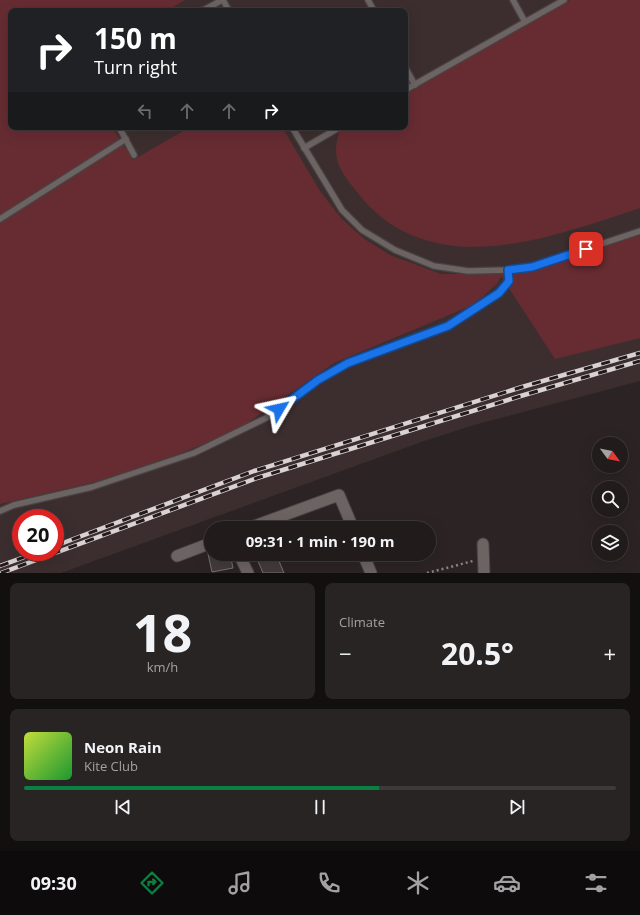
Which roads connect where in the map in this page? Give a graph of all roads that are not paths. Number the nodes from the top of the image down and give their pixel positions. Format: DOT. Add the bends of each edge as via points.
graph roads {
  1 [pos="222,0"];
  2 [pos="513,0"];
  3 [pos="564,0"];
  4 [pos="207,8"];
  5 [pos="525,22"];
  6 [pos="408,72"];
  7 [pos="415,85"];
  8 [pos="408,88"];
  9 [pos="121,130"];
  10 [pos="294,130"];
  11 [pos="335,130"];
  12 [pos="126,139"];
  13 [pos="304,148"];
  14 [pos="134,155"];
  15 [pos="0,219"];
  16 [pos="640,231"];
  17 [pos="508,270"];
  18 [pos="0,511"];
  19 [pos="268,521"];
  20 [pos="349,521"];
  21 [pos="483,544"];
  22 [pos="204,545"];
  23 [pos="177,556"];
  24 [pos="242,561"];
  25 [pos="366,561"];
  26 [pos="248,573"];
  27 [pos="371,573"];
  28 [pos="484,573"];
  1 -- 4 [label="lane"];
  2 -- 5 [label="lane"];
  3 -- 5 [label="lane"];
  5 -- 7 [label="lane"];
  6 -- 7 [label="lane"];
  7 -- 8 [label="lane"];
  9 -- 12 [label="lane"];
  10 -- 13 [label="lane"];
  11 -- 13 [label="lane"];
  12 -- 14 [label="lane"];
  12 -- 15 [label="lane"];
  13 -- 17 [label="lane" via="342,210 362,230 395,250 434,266 468,271"];
  16 -- 17 [label="lane" via="532,267"];
  17 -- 18 [label="lane" via="509,281 499,293 448,326 348,363 318,380 266,418 194,453 92,487 14,505"];
  19 -- 20 [label="street" via="339,495"];
  21 -- 28 [label="street"];
  22 -- 23 [label="street"];
  24 -- 26 [label="street"];
  25 -- 27 [label="street"];
}
